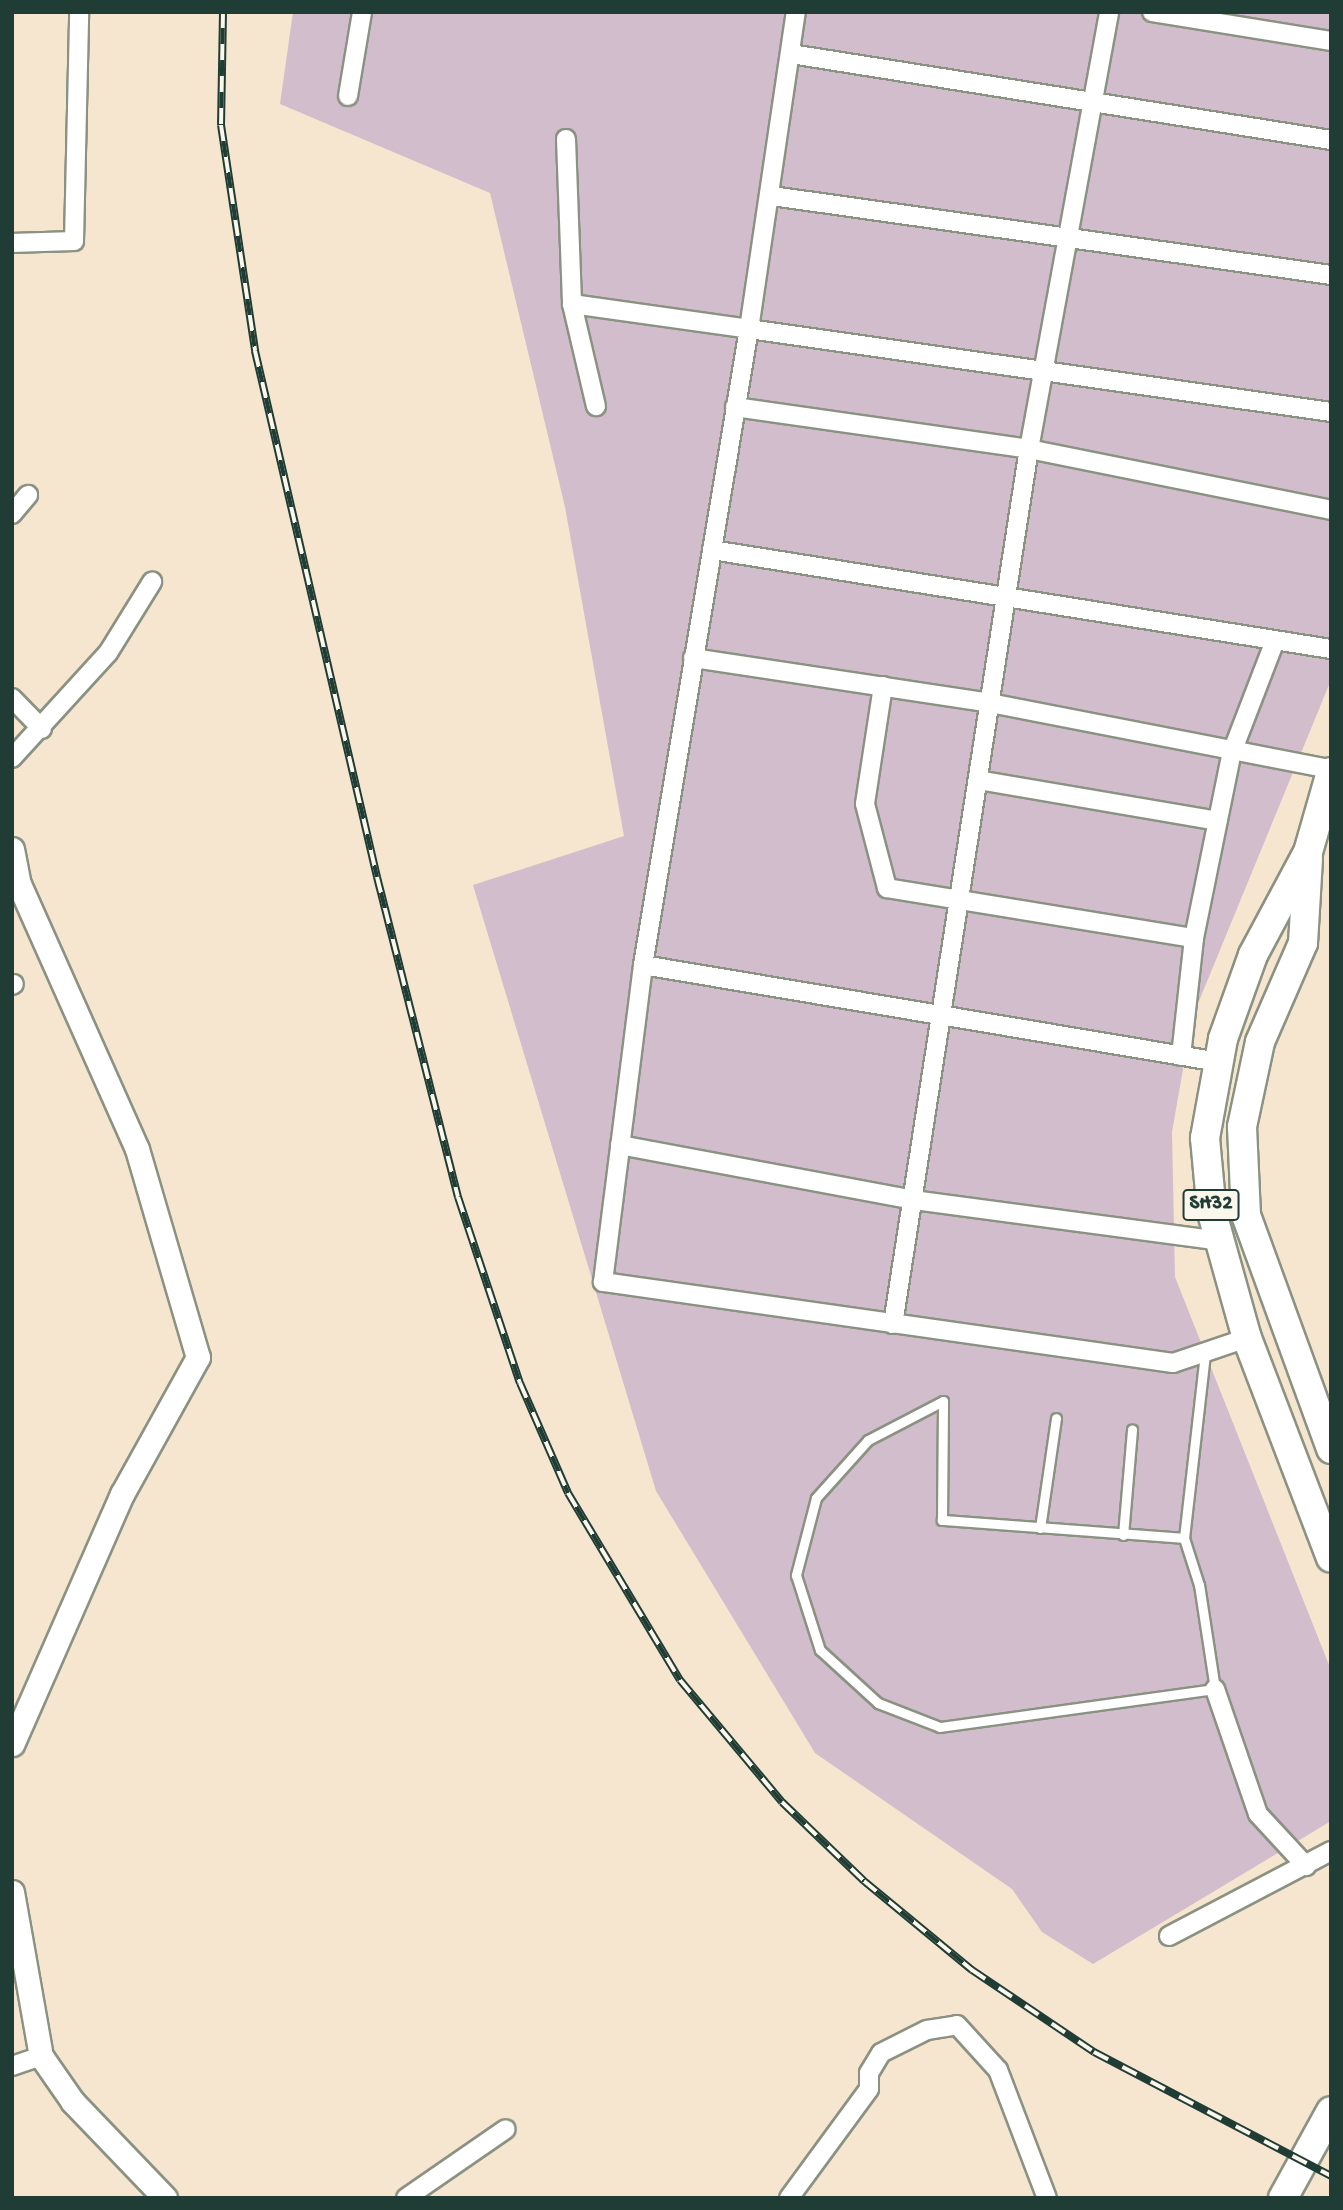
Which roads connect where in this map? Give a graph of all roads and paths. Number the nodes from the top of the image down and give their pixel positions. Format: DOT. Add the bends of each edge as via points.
graph roads {
  1 [pos="79,12"];
  2 [pos="362,12"];
  3 [pos="796,12"];
  4 [pos="1109,12"];
  5 [pos="1152,12"];
  6 [pos="1331,41"];
  7 [pos="791,54"];
  8 [pos="348,96"];
  9 [pos="1094,103"];
  10 [pos="566,139"];
  11 [pos="1331,140"];
  12 [pos="772,196"];
  13 [pos="1070,238"];
  14 [pos="12,243"];
  15 [pos="1331,275"];
  16 [pos="572,304"];
  17 [pos="749,329"];
  18 [pos="1043,369"];
  19 [pos="596,406"];
  20 [pos="735,407"];
  21 [pos="1331,412"];
  22 [pos="1029,449"];
  23 [pos="28,495"];
  24 [pos="1331,510"];
  25 [pos="12,513"];
  26 [pos="712,550"];
  27 [pos="152,582"];
  28 [pos="1006,598"];
  29 [pos="1274,643"];
  30 [pos="1330,647"];
  31 [pos="693,658"];
  32 [pos="883,686"];
  33 [pos="12,698"];
  34 [pos="990,703"];
  35 [pos="42,729"];
  36 [pos="1232,752"];
  37 [pos="12,758"];
  38 [pos="1331,770"];
  39 [pos="978,780"];
  40 [pos="1218,821"];
  41 [pos="12,849"];
  42 [pos="1308,852"];
  43 [pos="960,898"];
  44 [pos="1194,938"];
  45 [pos="643,965"];
  46 [pos="941,1014"];
  47 [pos="1181,1056"];
  48 [pos="1219,1062"];
  49 [pos="620,1144"];
  50 [pos="914,1200"];
  51 [pos="1220,1241"];
  52 [pos="893,1324"];
  53 [pos="1247,1338"];
  54 [pos="1205,1353"];
  55 [pos="1056,1418"];
  56 [pos="1132,1429"];
  57 [pos="1331,1449"];
  58 [pos="1040,1528"];
  59 [pos="1123,1535"];
  60 [pos="1184,1538"];
  61 [pos="1331,1558"];
  62 [pos="1215,1689"];
  63 [pos="12,1744"];
  64 [pos="1331,1852"];
  65 [pos="1306,1866"];
  66 [pos="12,1892"];
  67 [pos="1169,1936"];
  68 [pos="41,2056"];
  69 [pos="12,2066"];
  70 [pos="1331,2111"];
  71 [pos="506,2129"];
  72 [pos="1331,2134"];
  73 [pos="165,2198"];
  74 [pos="406,2198"];
  75 [pos="789,2198"];
  76 [pos="1048,2198"];
  77 [pos="1283,2198"];
  78 [pos="1298,2198"];
  1 -- 14 [label="street" via="74,241"];
  2 -- 8 [label="street"];
  3 -- 7 [label="street"];
  4 -- 9 [label="street"];
  5 -- 6 [label="street"];
  7 -- 9 [label="street"];
  7 -- 12 [label="street"];
  9 -- 11 [label="street"];
  9 -- 13 [label="street"];
  10 -- 16 [label="street"];
  12 -- 13 [label="street"];
  12 -- 17 [label="street"];
  13 -- 15 [label="street"];
  13 -- 18 [label="street"];
  16 -- 17 [label="street"];
  16 -- 19 [label="street"];
  17 -- 18 [label="street"];
  17 -- 20 [label="street"];
  18 -- 21 [label="street"];
  18 -- 22 [label="street"];
  20 -- 22 [label="street"];
  20 -- 26 [label="street"];
  22 -- 24 [label="street"];
  22 -- 28 [label="street"];
  23 -- 25 [label="street"];
  26 -- 28 [label="street"];
  26 -- 31 [label="street"];
  27 -- 35 [label="street" via="108,653"];
  28 -- 29 [label="street"];
  28 -- 34 [label="street"];
  29 -- 30 [label="street"];
  29 -- 36 [label="street"];
  31 -- 32 [label="street"];
  31 -- 45 [label="street"];
  32 -- 34 [label="street"];
  32 -- 43 [label="street" via="865,804 881,882"];
  33 -- 35 [label="street"];
  34 -- 36 [label="street"];
  34 -- 39 [label="street"];
  35 -- 37 [label="street"];
  36 -- 38 [label="street"];
  36 -- 40 [label="street"];
  38 -- 42 [label="main road, SH32"];
  39 -- 40 [label="street"];
  39 -- 43 [label="street"];
  40 -- 44 [label="street"];
  41 -- 63 [label="street" via="19,884 137,1149 198,1357 122,1494"];
  42 -- 48 [label="main road, SH32" via="1253,955"];
  42 -- 57 [label="main road, SH32" via="1303,943 1260,1042 1242,1127 1246,1215"];
  43 -- 44 [label="street"];
  43 -- 46 [label="street"];
  44 -- 47 [label="street"];
  45 -- 46 [label="street"];
  45 -- 49 [label="street"];
  46 -- 47 [label="street"];
  46 -- 50 [label="street"];
  47 -- 48 [label="street"];
  48 -- 51 [label="main road, SH32" via="1205,1138"];
  49 -- 50 [label="street"];
  49 -- 52 [label="street" via="603,1282"];
  50 -- 51 [label="street"];
  50 -- 52 [label="street"];
  51 -- 53 [label="main road, SH32"];
  52 -- 54 [label="street" via="1173,1363"];
  53 -- 54 [label="street"];
  53 -- 61 [label="main road, SH32"];
  54 -- 60 [label="lane"];
  55 -- 58 [label="lane"];
  56 -- 59 [label="lane"];
  58 -- 59 [label="lane"];
  58 -- 62 [label="lane" via="942,1520 943,1401 868,1440 816,1498 796,1575 820,1650 878,1703 940,1727"];
  59 -- 60 [label="lane"];
  60 -- 62 [label="lane" via="1199,1585"];
  62 -- 65 [label="street" via="1258,1814"];
  64 -- 65 [label="street"];
  65 -- 67 [label="street"];
  66 -- 68 [label="street"];
  68 -- 69 [label="street"];
  68 -- 73 [label="street" via="73,2102"];
  70 -- 77 [label="main road"];
  71 -- 74 [label="street"];
  72 -- 78 [label="main road"];
  75 -- 76 [label="street" via="869,2088 869,2073 881,2053 927,2030 957,2025 999,2070"];
}
